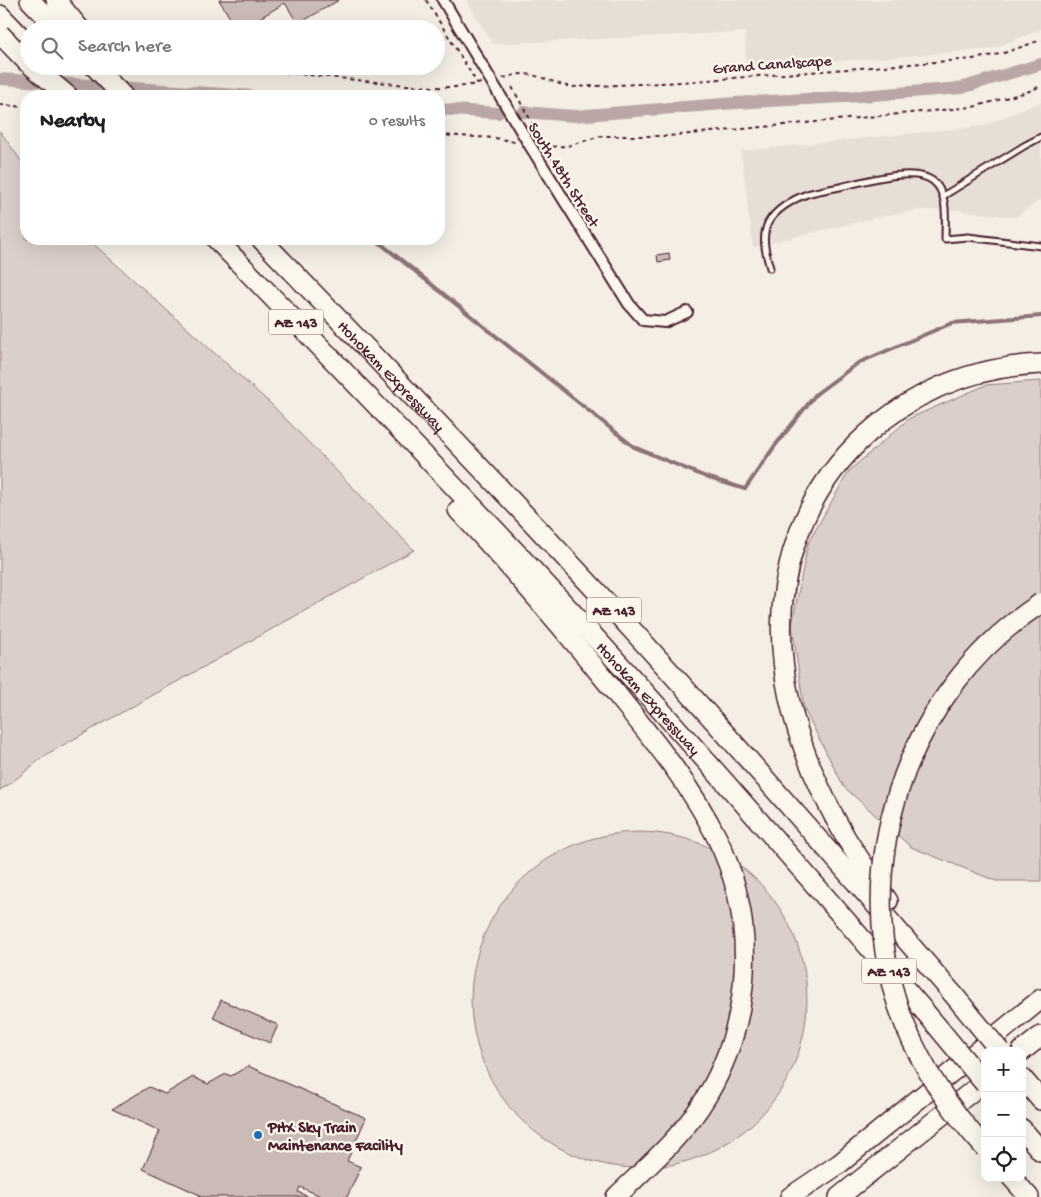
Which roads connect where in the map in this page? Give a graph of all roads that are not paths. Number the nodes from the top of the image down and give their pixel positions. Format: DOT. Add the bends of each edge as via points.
graph roads {
  1 [pos="30,0"];
  2 [pos="56,0"];
  3 [pos="443,0"];
  4 [pos="0,15"];
  5 [pos="49,20"];
  6 [pos="73,20"];
  7 [pos="0,34"];
  8 [pos="20,36"];
  9 [pos="20,55"];
  10 [pos="42,75"];
  11 [pos="58,75"];
  12 [pos="103,75"];
  13 [pos="118,75"];
  14 [pos="61,90"];
  15 [pos="72,90"];
  16 [pos="117,90"];
  17 [pos="129,90"];
  18 [pos="1041,137"];
  19 [pos="942,196"];
  20 [pos="222,245"];
  21 [pos="266,245"];
  22 [pos="1041,246"];
  23 [pos="770,268"];
  24 [pos="687,312"];
  25 [pos="1041,364"];
  26 [pos="376,405"];
  27 [pos="1041,603"];
  28 [pos="1041,986"];
  29 [pos="953,994"];
  30 [pos="1041,999"];
  31 [pos="1041,1036"];
  32 [pos="997,1047"];
  33 [pos="1026,1048"];
  34 [pos="959,1066"];
  35 [pos="981,1077"];
  36 [pos="1026,1082"];
  37 [pos="981,1085"];
  38 [pos="1039,1097"];
  39 [pos="1026,1133"];
  40 [pos="981,1143"];
  41 [pos="1041,1151"];
  42 [pos="1016,1182"];
  43 [pos="616,1197"];
  44 [pos="790,1197"];
  45 [pos="839,1197"];
  46 [pos="1029,1197"];
  1 -- 5 [label="highway"];
  2 -- 6 [label="highway"];
  3 -- 24 [label="street, South 48th Street" via="629,304 643,320 666,322"];
  4 -- 8 [label="highway"];
  7 -- 9 [label="highway, bridge"];
  10 -- 14 [label="highway"];
  11 -- 15 [label="highway"];
  12 -- 16 [label="highway"];
  13 -- 17 [label="highway"];
  18 -- 19 [label="lane"];
  19 -- 22 [label="lane" via="945,238 968,237"];
  19 -- 23 [label="lane" via="934,181 913,175 881,178 806,194 780,209 767,225 764,244"];
  20 -- 26 [label="highway, Hohokam Expressway / AZ 143"];
  21 -- 29 [label="highway, Hohokam Expressway / AZ 143" via="486,473 638,637"];
  25 -- 29 [label="highway" via="1002,368 944,384 906,404 873,429 844,457 817,496 795,544 784,590 781,635 785,677 798,728 819,784 855,852"];
  26 -- 35 [label="highway, Hohokam Expressway / AZ 143, bridge" via="659,709"];
  26 -- 43 [label="highway" via="439,489 542,604 649,736 707,819 733,879 743,921 745,962 742,1001 727,1055 707,1096 684,1128"];
  27 -- 40 [label="highway, bridge" via="976,657 926,726 895,799 882,874 881,909 887,960 905,1025 934,1082"];
  28 -- 34 [label="highway"];
  29 -- 32 [label="highway, Hohokam Expressway / AZ 143, bridge"];
  30 -- 34 [label="highway"];
  31 -- 33 [label="highway"];
  34 -- 44 [label="highway" via="839,1164"];
  36 -- 38 [label="highway"];
  37 -- 45 [label="highway"];
  39 -- 41 [label="highway"];
  42 -- 46 [label="highway"];
}
